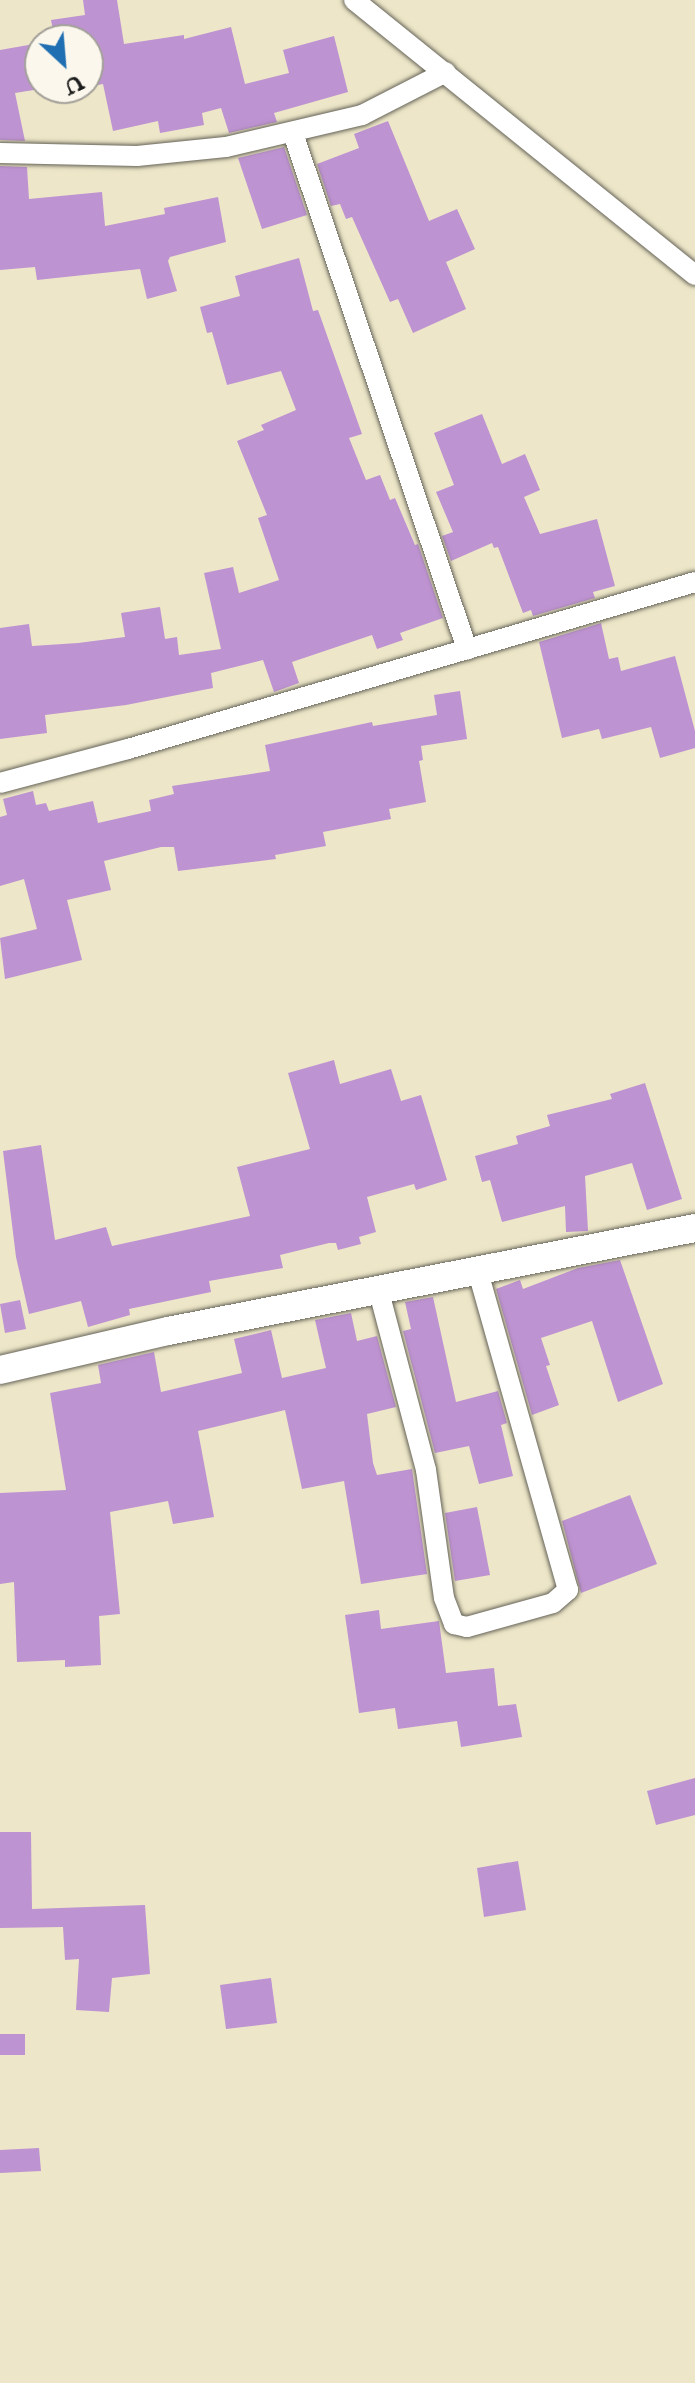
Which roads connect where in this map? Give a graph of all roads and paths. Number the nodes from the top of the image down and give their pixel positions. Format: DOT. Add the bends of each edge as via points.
graph roads {
  1 [pos="354,0"];
  2 [pos="446,72"];
  3 [pos="293,133"];
  4 [pos="0,153"];
  5 [pos="695,275"];
  6 [pos="695,582"];
  7 [pos="467,649"];
  8 [pos="0,783"];
  9 [pos="695,1228"];
  10 [pos="478,1272"];
  11 [pos="379,1292"];
  12 [pos="0,1370"];
  1 -- 2 [label="street"];
  2 -- 3 [label="street" via="362,115"];
  2 -- 5 [label="street"];
  3 -- 4 [label="street" via="226,147 137,156"];
  3 -- 7 [label="street"];
  6 -- 7 [label="street"];
  7 -- 8 [label="street"];
  9 -- 10 [label="street"];
  10 -- 11 [label="street"];
  10 -- 11 [label="street" via="568,1590 553,1603 467,1627 454,1624 444,1598 426,1470"];
  11 -- 12 [label="street" via="168,1331"];
}
